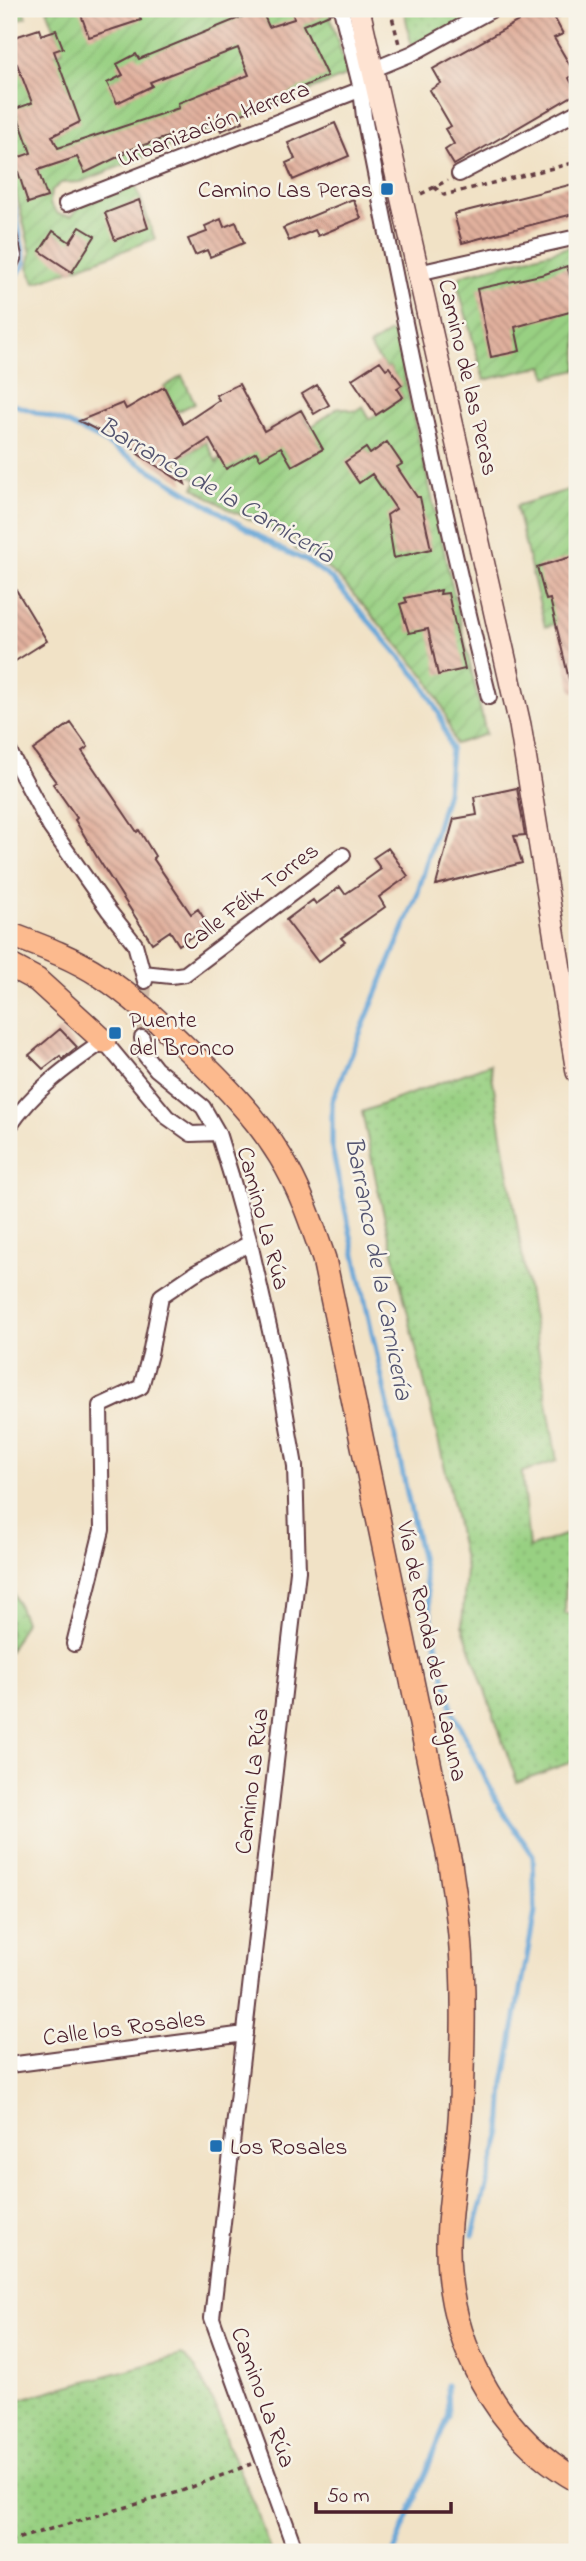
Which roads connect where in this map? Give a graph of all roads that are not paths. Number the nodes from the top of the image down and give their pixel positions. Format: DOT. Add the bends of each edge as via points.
graph roads {
  1 [pos="341,9"];
  2 [pos="359,9"];
  3 [pos="493,9"];
  4 [pos="370,81"];
  5 [pos="577,112"];
  6 [pos="459,174"];
  7 [pos="66,204"];
  8 [pos="9,234"];
  9 [pos="577,237"];
  10 [pos="9,267"];
  11 [pos="418,274"];
  12 [pos="489,697"];
  13 [pos="9,751"];
  14 [pos="343,855"];
  15 [pos="9,934"];
  16 [pos="9,965"];
  17 [pos="142,1038"];
  18 [pos="104,1041"];
  19 [pos="577,1072"];
  20 [pos="9,1127"];
  21 [pos="218,1133"];
  22 [pos="250,1243"];
  23 [pos="74,1644"];
  24 [pos="245,2034"];
  25 [pos="9,2065"];
  26 [pos="577,2480"];
  27 [pos="296,2552"];
  1 -- 4 [label="street"];
  2 -- 4 [label="main road, Camino de las Peras"];
  3 -- 4 [label="street, Urbanización Herrera" via="402,56"];
  4 -- 7 [label="street, Urbanización Herrera"];
  4 -- 11 [label="main road, Camino de las Peras"];
  4 -- 12 [label="street" via="364,117 415,374"];
  5 -- 6 [label="street"];
  8 -- 10 [label="street" via="14,256"];
  9 -- 11 [label="street"];
  11 -- 19 [label="main road, Camino de las Peras" via="526,757"];
  13 -- 14 [label="street, Calle Félix Torres" via="50,827 135,944 144,977 185,974"];
  15 -- 26 [label="main road, Vía de Ronda de La Laguna" via="54,950 147,1011 251,1115 281,1158 307,1210 324,1259 450,1863 460,1937 464,2028 448,2242 454,2309 471,2361 496,2405 526,2441"];
  16 -- 18 [label="main road" via="37,980"];
  17 -- 21 [label="street, Camino La Rúa" via="145,1055 156,1069 203,1107"];
  18 -- 20 [label="street" via="54,1075"];
  18 -- 21 [label="street" via="167,1117 191,1134"];
  21 -- 22 [label="street, Camino La Rúa"];
  22 -- 23 [label="street" via="161,1296 141,1387 100,1406 102,1530"];
  22 -- 24 [label="street, Camino La Rúa" via="295,1466 298,1571"];
  24 -- 25 [label="street, Calle los Rosales"];
  24 -- 27 [label="street, Camino La Rúa" via="212,2318"];
}
